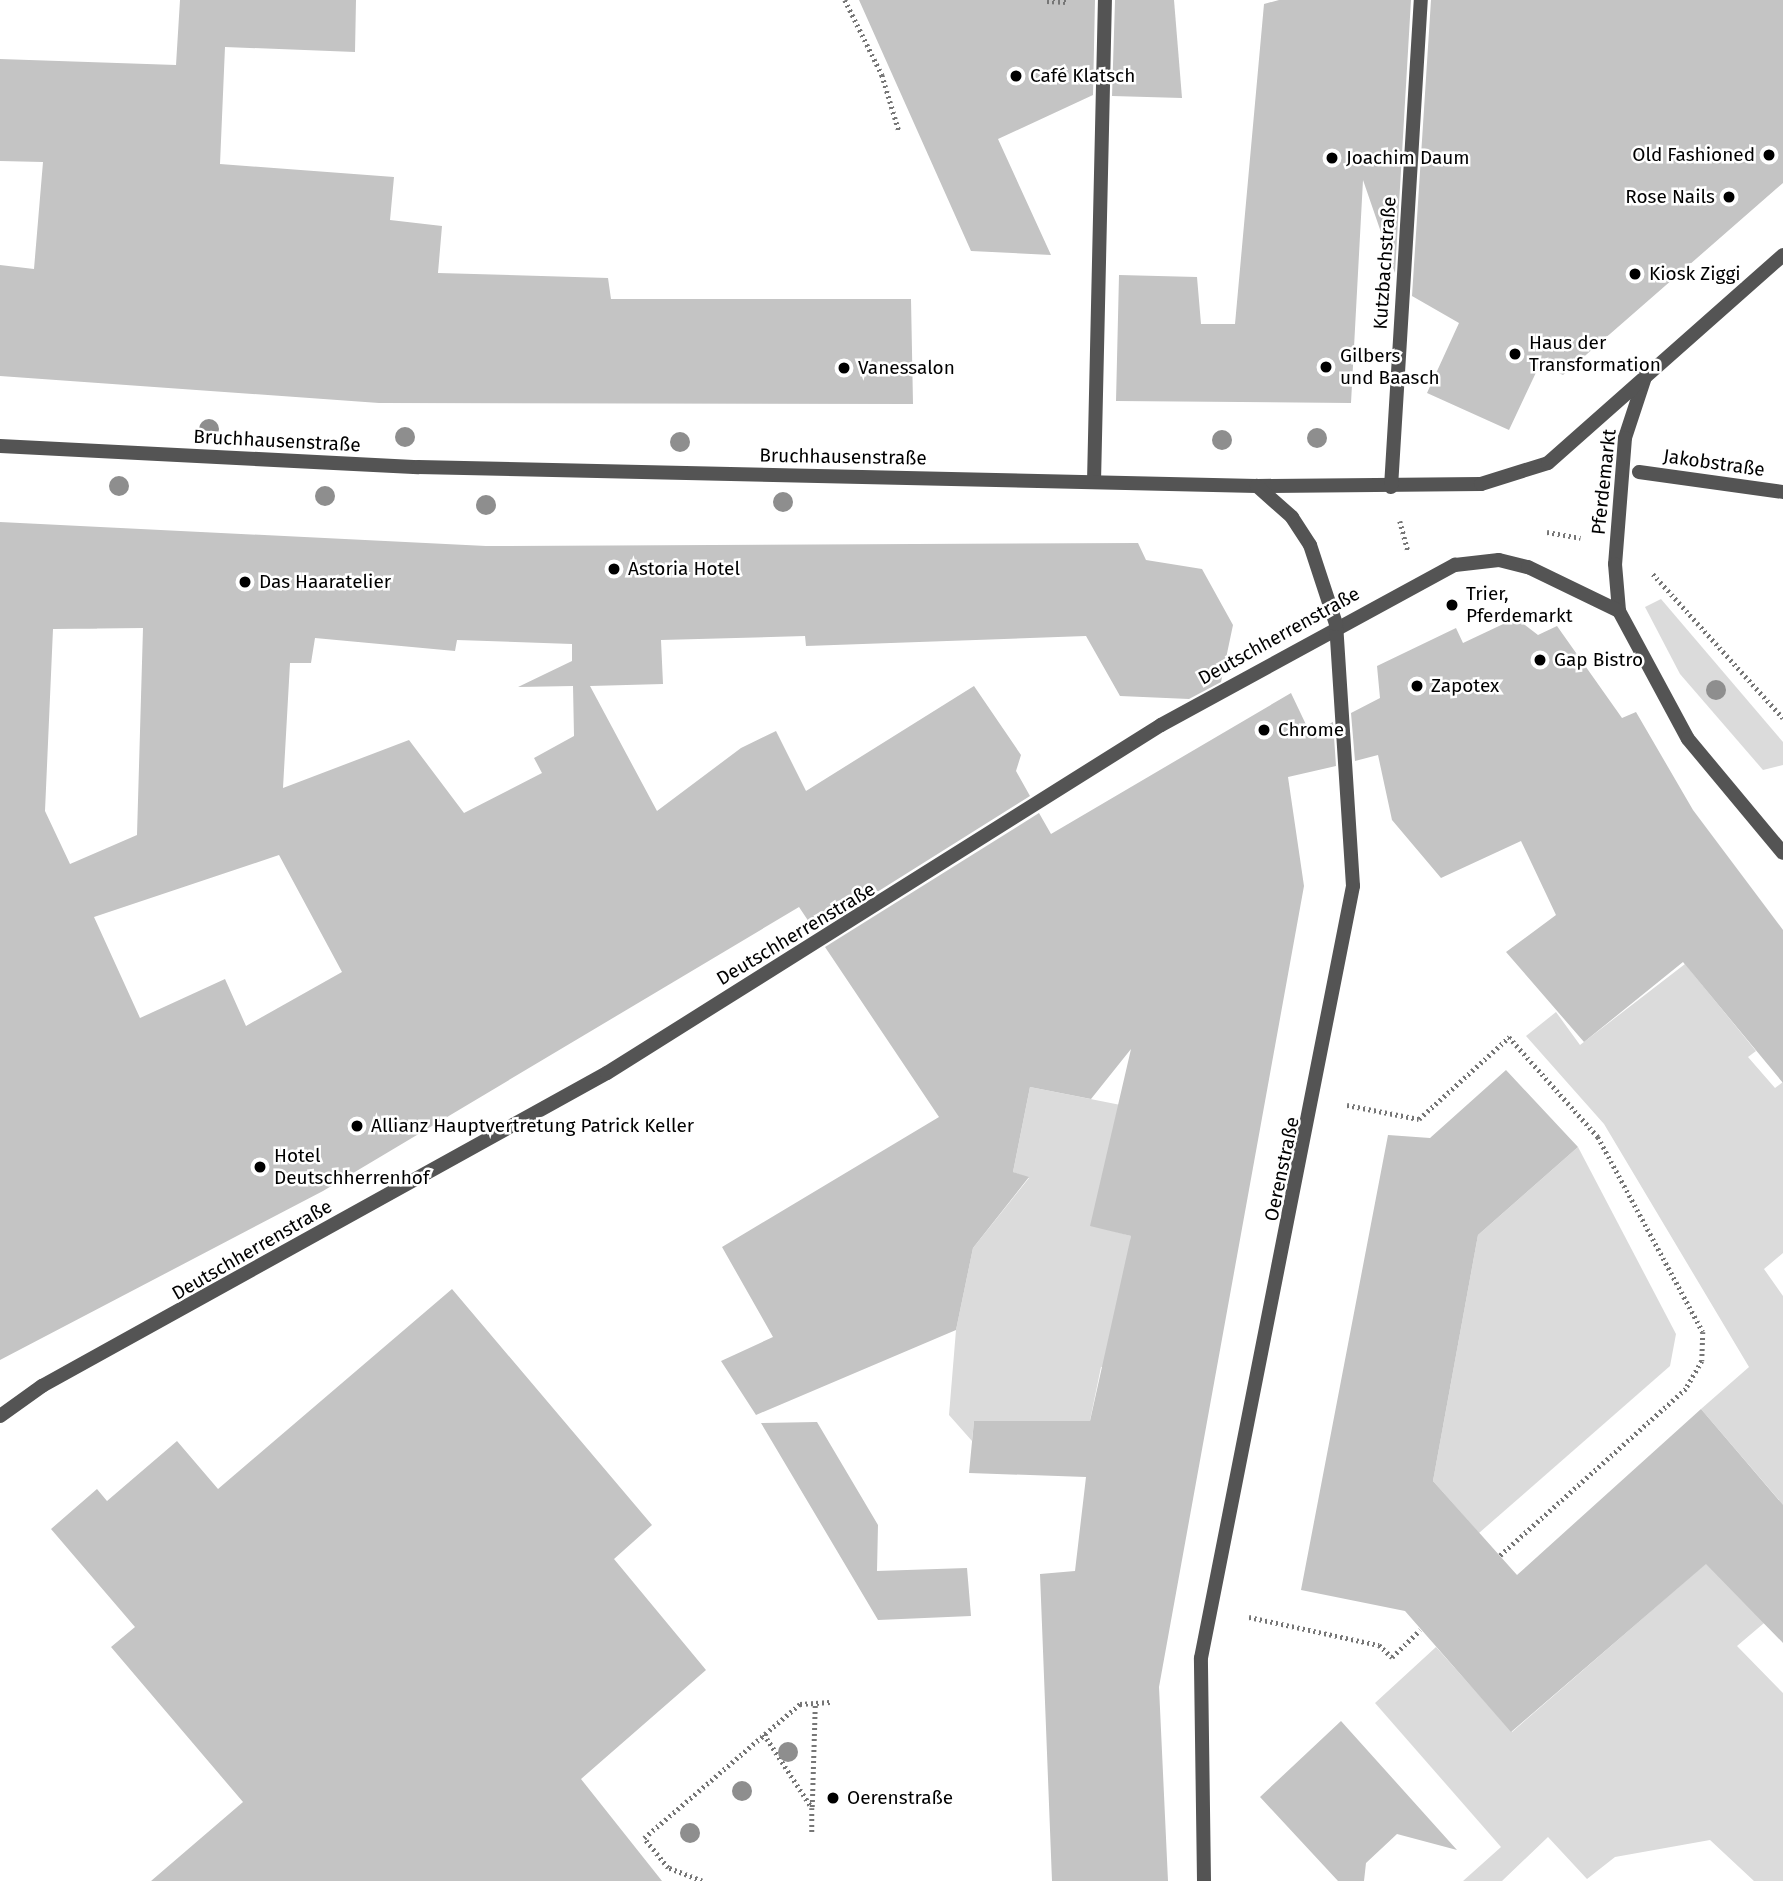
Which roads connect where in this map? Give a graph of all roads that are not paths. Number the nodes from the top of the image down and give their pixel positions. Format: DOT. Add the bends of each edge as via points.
graph roads {
  1 [pos="1105,0"];
  2 [pos="1421,0"];
  3 [pos="1783,255"];
  4 [pos="1647,371"];
  5 [pos="0,446"];
  6 [pos="1639,472"];
  7 [pos="1094,482"];
  8 [pos="1257,486"];
  9 [pos="1391,486"];
  10 [pos="1783,492"];
  11 [pos="1619,611"];
  12 [pos="1336,624"];
  13 [pos="1783,853"];
  14 [pos="0,1416"];
  15 [pos="1204,1881"];
  1 -- 7 [label="street"];
  2 -- 9 [label="street, Kutzbachstraße"];
  3 -- 4 [label="street"];
  4 -- 9 [label="street, Bruchhausenstraße" via="1548,463 1481,484"];
  4 -- 11 [label="street, Pferdemarkt" via="1625,438 1616,550"];
  5 -- 7 [label="street, Bruchhausenstraße" via="418,467"];
  6 -- 10 [label="street, Jakobstraße"];
  7 -- 8 [label="street, Bruchhausenstraße"];
  8 -- 9 [label="street, Bruchhausenstraße"];
  8 -- 12 [label="street, Oerenstraße" via="1292,517 1310,545"];
  11 -- 12 [label="street, Deutschherrenstraße" via="1528,567 1499,561 1455,565"];
  11 -- 13 [label="street" via="1688,739"];
  12 -- 14 [label="street, Deutschherrenstraße" via="1161,725 607,1073 42,1386"];
  12 -- 15 [label="street, Oerenstraße" via="1353,886 1316,1099 1201,1658"];
}
